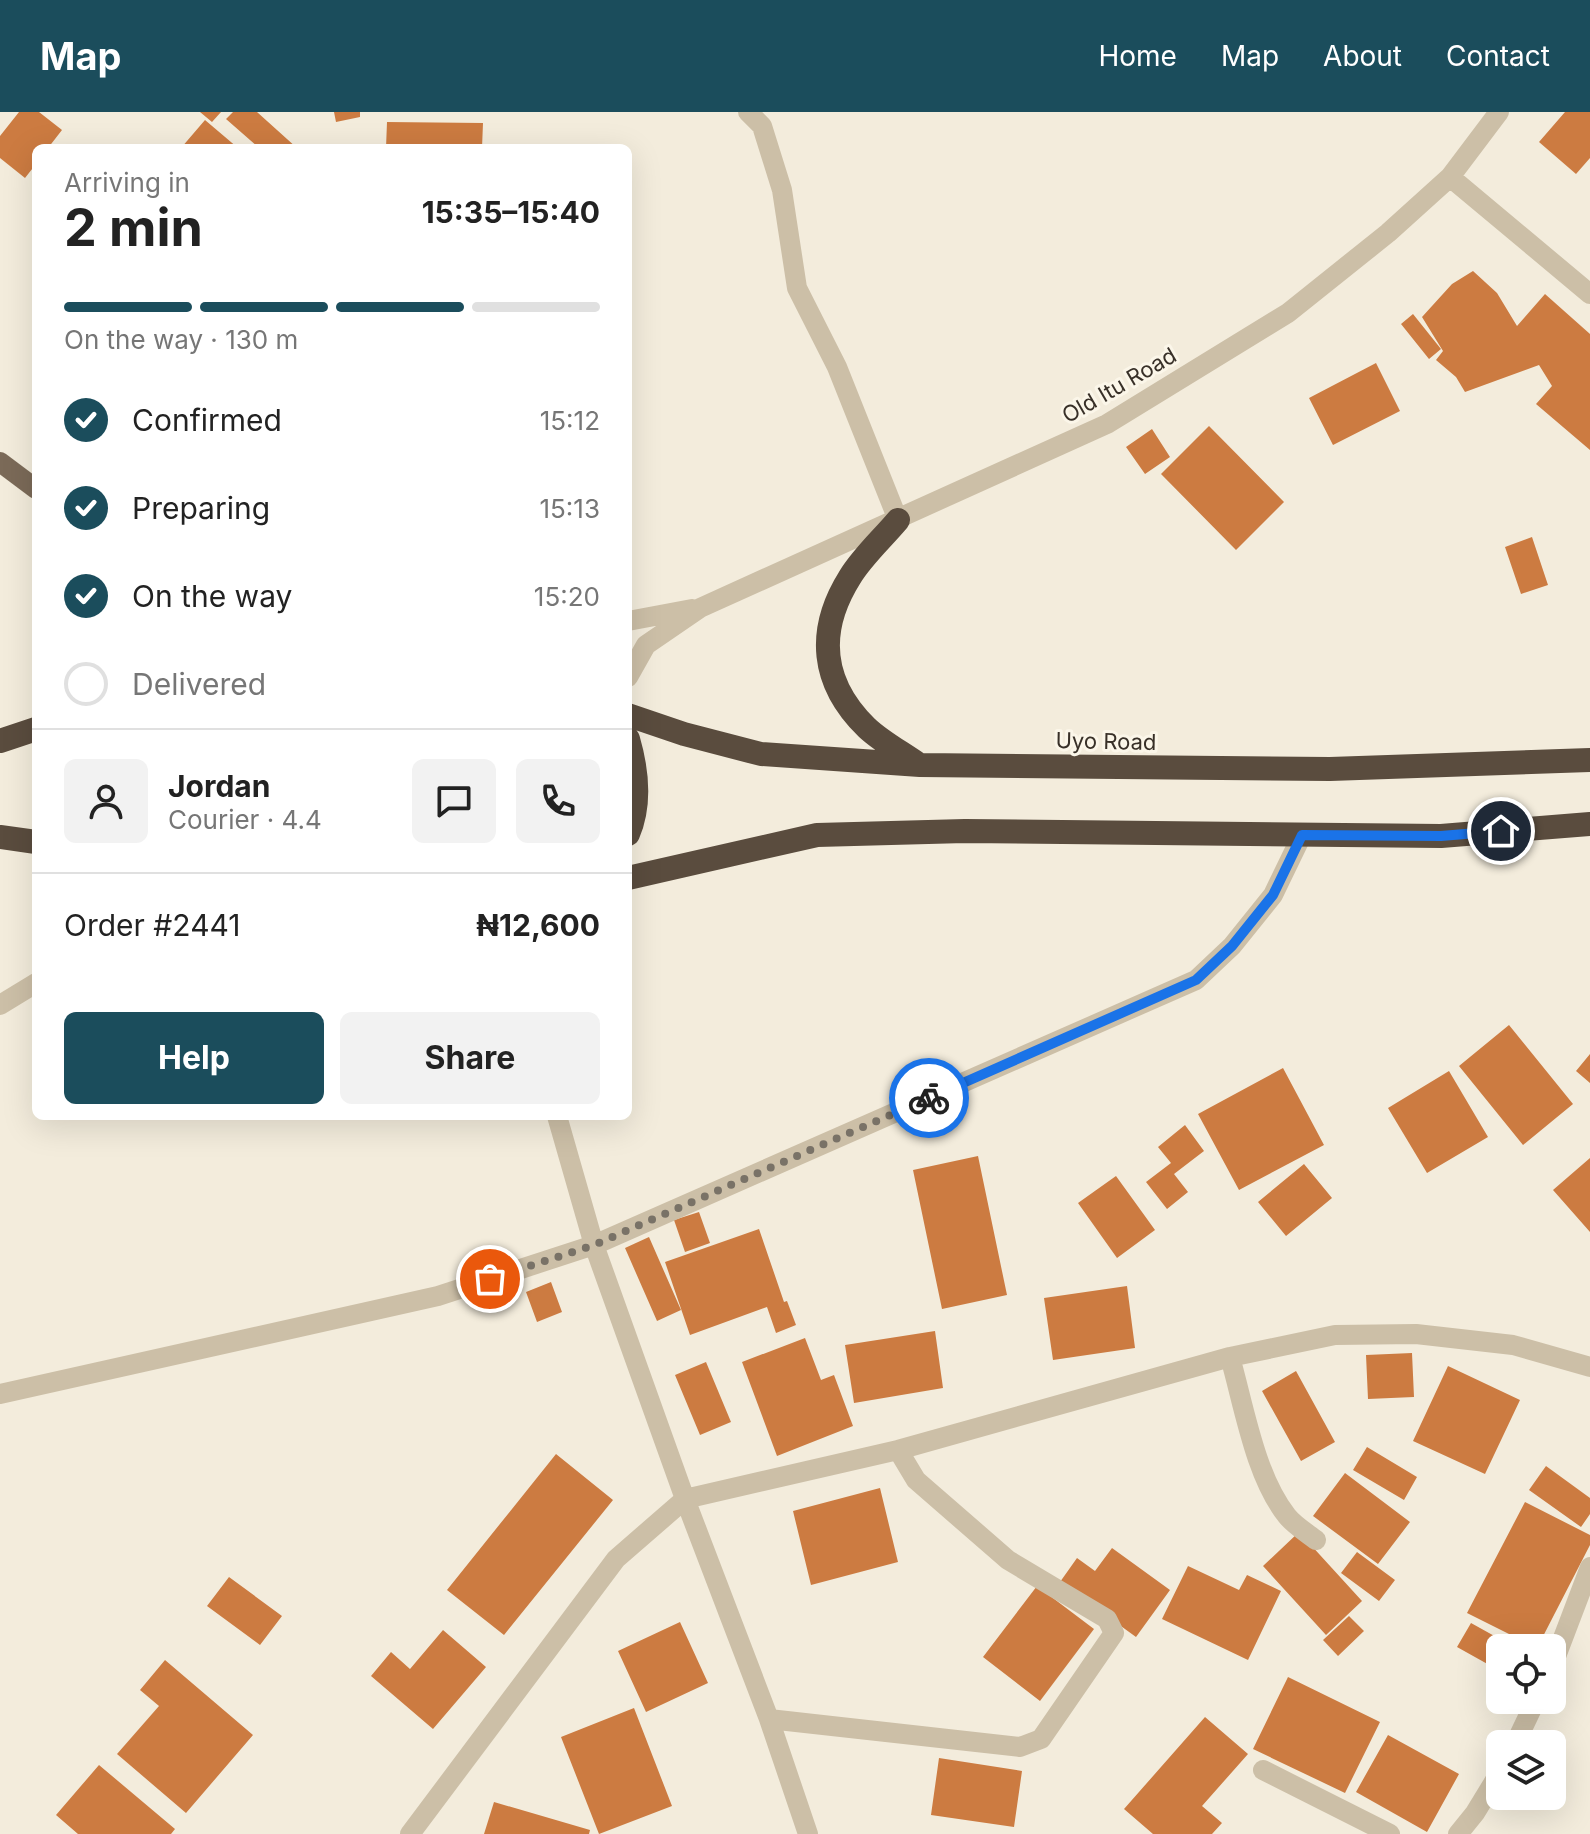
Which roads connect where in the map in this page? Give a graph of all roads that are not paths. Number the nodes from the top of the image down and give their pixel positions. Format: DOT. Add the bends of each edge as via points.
graph roads {
  1 [pos="748,112"];
  2 [pos="1499,112"];
  3 [pos="1450,177"];
  4 [pos="1590,294"];
  5 [pos="0,462"];
  6 [pos="32,486"];
  7 [pos="898,520"];
  8 [pos="700,608"];
  9 [pos="632,620"];
  10 [pos="632,670"];
  11 [pos="632,716"];
  12 [pos="32,730"];
  13 [pos="0,741"];
  14 [pos="632,752"];
  15 [pos="1590,760"];
  16 [pos="920,765"];
  17 [pos="1590,824"];
  18 [pos="632,825"];
  19 [pos="1302,835"];
  20 [pos="0,837"];
  21 [pos="32,841"];
  22 [pos="632,877"];
  23 [pos="32,985"];
  24 [pos="0,1005"];
  25 [pos="558,1120"];
  26 [pos="594,1245"];
  27 [pos="1230,1357"];
  28 [pos="1590,1367"];
  29 [pos="0,1394"];
  30 [pos="898,1450"];
  31 [pos="685,1499"];
  32 [pos="1316,1540"];
  33 [pos="1590,1567"];
  34 [pos="1565,1634"];
  35 [pos="769,1719"];
  36 [pos="1263,1770"];
  37 [pos="1486,1795"];
  38 [pos="410,1834"];
  39 [pos="808,1834"];
  40 [pos="1390,1834"];
  41 [pos="1458,1834"];
  1 -- 7 [label="street" via="762,126 782,190 797,288 837,367"];
  2 -- 3 [label="street, Old Itu Road"];
  3 -- 4 [label="street"];
  3 -- 7 [label="street, Old Itu Road" via="1288,313 1107,424"];
  5 -- 6 [label="main road"];
  7 -- 8 [label="street, Old Itu Road"];
  7 -- 16 [label="highway" via="851,575 832,612 826,640 831,672 847,706 870,730"];
  8 -- 9 [label="street"];
  8 -- 10 [label="street" via="646,645"];
  11 -- 16 [label="highway, Uyo Road" via="761,754"];
  12 -- 13 [label="highway"];
  14 -- 18 [label="highway"];
  15 -- 16 [label="highway, Uyo Road" via="1330,769"];
  17 -- 19 [label="highway" via="1441,836"];
  19 -- 22 [label="highway" via="817,835"];
  19 -- 26 [label="street" via="1273,895 1196,980"];
  20 -- 21 [label="highway"];
  23 -- 24 [label="street"];
  25 -- 26 [label="street"];
  26 -- 29 [label="street" via="438,1296"];
  26 -- 31 [label="street"];
  27 -- 28 [label="street" via="1335,1335 1416,1334 1513,1345"];
  27 -- 30 [label="street"];
  27 -- 32 [label="street" via="1259,1462 1273,1493 1288,1518"];
  30 -- 31 [label="street"];
  30 -- 35 [label="street" via="916,1480 1008,1560 1107,1619 1114,1633 1041,1739 1020,1747"];
  31 -- 35 [label="street"];
  31 -- 38 [label="street" via="616,1559"];
  33 -- 34 [label="street"];
  35 -- 39 [label="street"];
  36 -- 40 [label="street"];
  37 -- 41 [label="street"];
}
